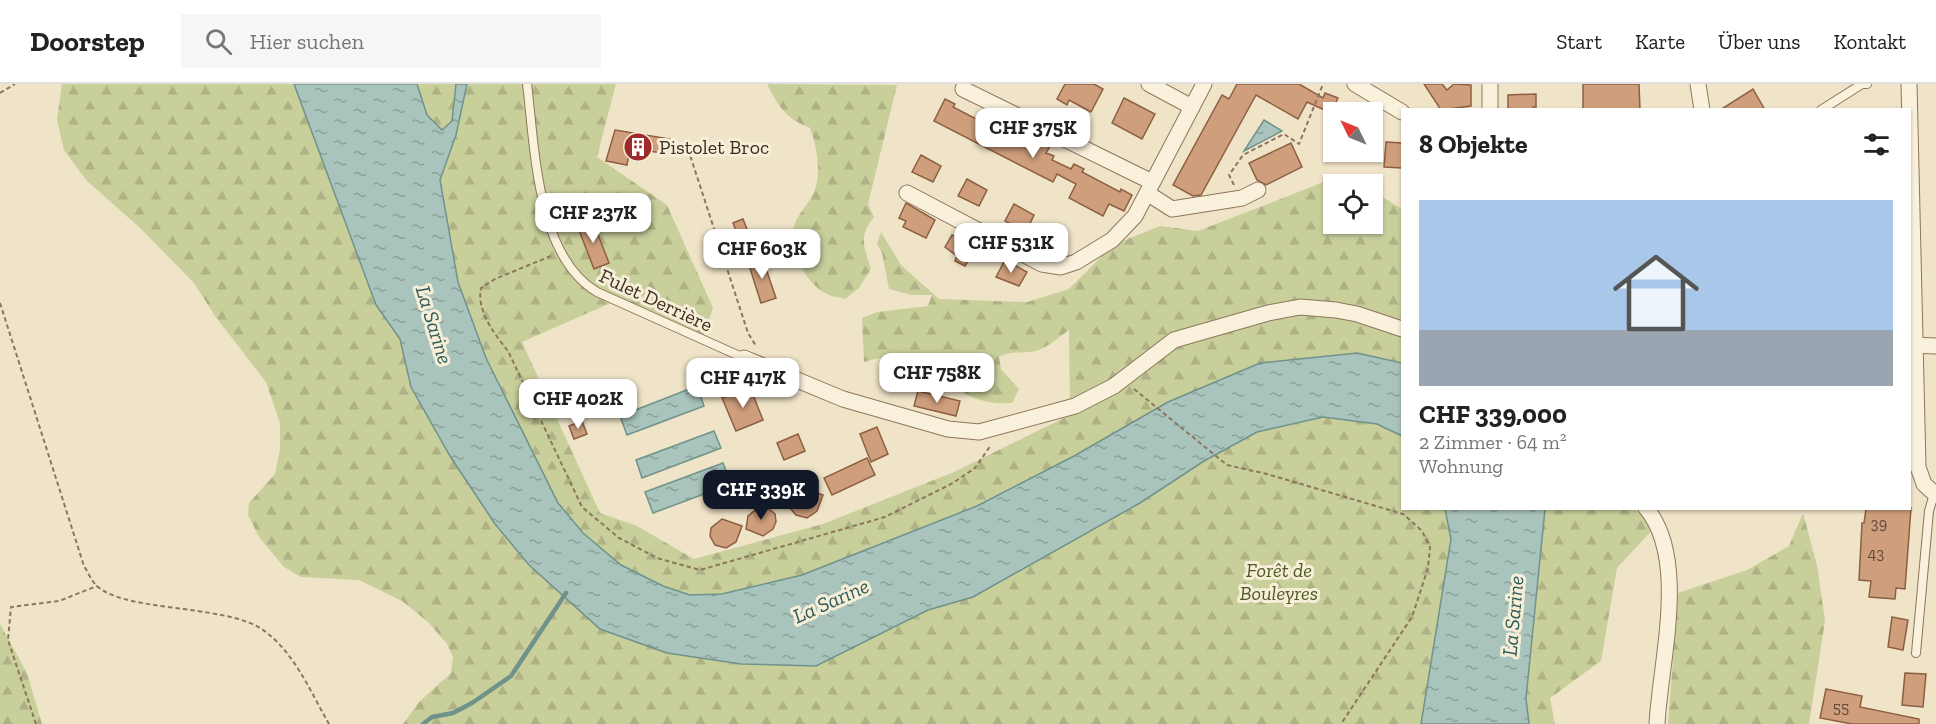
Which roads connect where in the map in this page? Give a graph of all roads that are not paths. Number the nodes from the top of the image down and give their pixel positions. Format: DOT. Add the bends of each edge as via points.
graph roads {
  1 [pos="527,84"];
  2 [pos="1149,84"];
  3 [pos="1204,84"];
  4 [pos="1490,84"];
  5 [pos="1698,84"];
  6 [pos="1867,84"];
  7 [pos="1910,84"];
  8 [pos="1358,85"];
  9 [pos="963,89"];
  10 [pos="1192,107"];
  11 [pos="1490,108"];
  12 [pos="1702,108"];
  13 [pos="1824,108"];
  14 [pos="1910,108"];
  15 [pos="1401,110"];
  16 [pos="1149,188"];
  17 [pos="1258,190"];
  18 [pos="907,193"];
  19 [pos="1911,214"];
  20 [pos="1401,329"];
  21 [pos="1912,345"];
  22 [pos="1936,346"];
  23 [pos="744,358"];
  24 [pos="1914,466"];
  25 [pos="1935,494"];
  26 [pos="1647,510"];
  27 [pos="1916,653"];
  28 [pos="1657,724"];
  1 -- 23 [label="lane, Fulet Derrière" via="538,180 549,223 577,278 597,292"];
  2 -- 10 [label="street"];
  3 -- 10 [label="street"];
  4 -- 11 [label="street"];
  5 -- 12 [label="street"];
  6 -- 13 [label="lane"];
  7 -- 14 [label="street"];
  8 -- 15 [label="street"];
  9 -- 16 [label="street"];
  10 -- 16 [label="street"];
  16 -- 17 [label="street" via="1172,209 1241,198"];
  16 -- 18 [label="street" via="1135,216 1112,240 1061,267 1042,264"];
  19 -- 21 [label="street"];
  20 -- 23 [label="street" via="1336,310 1300,307 1268,313 1174,340 1114,386 1053,414 993,430 961,432 843,399"];
  21 -- 22 [label="street"];
  21 -- 24 [label="street"];
  24 -- 25 [label="street"];
  25 -- 27 [label="lane" via="1929,511"];
  26 -- 28 [label="street" via="1662,536 1668,569"];
}
